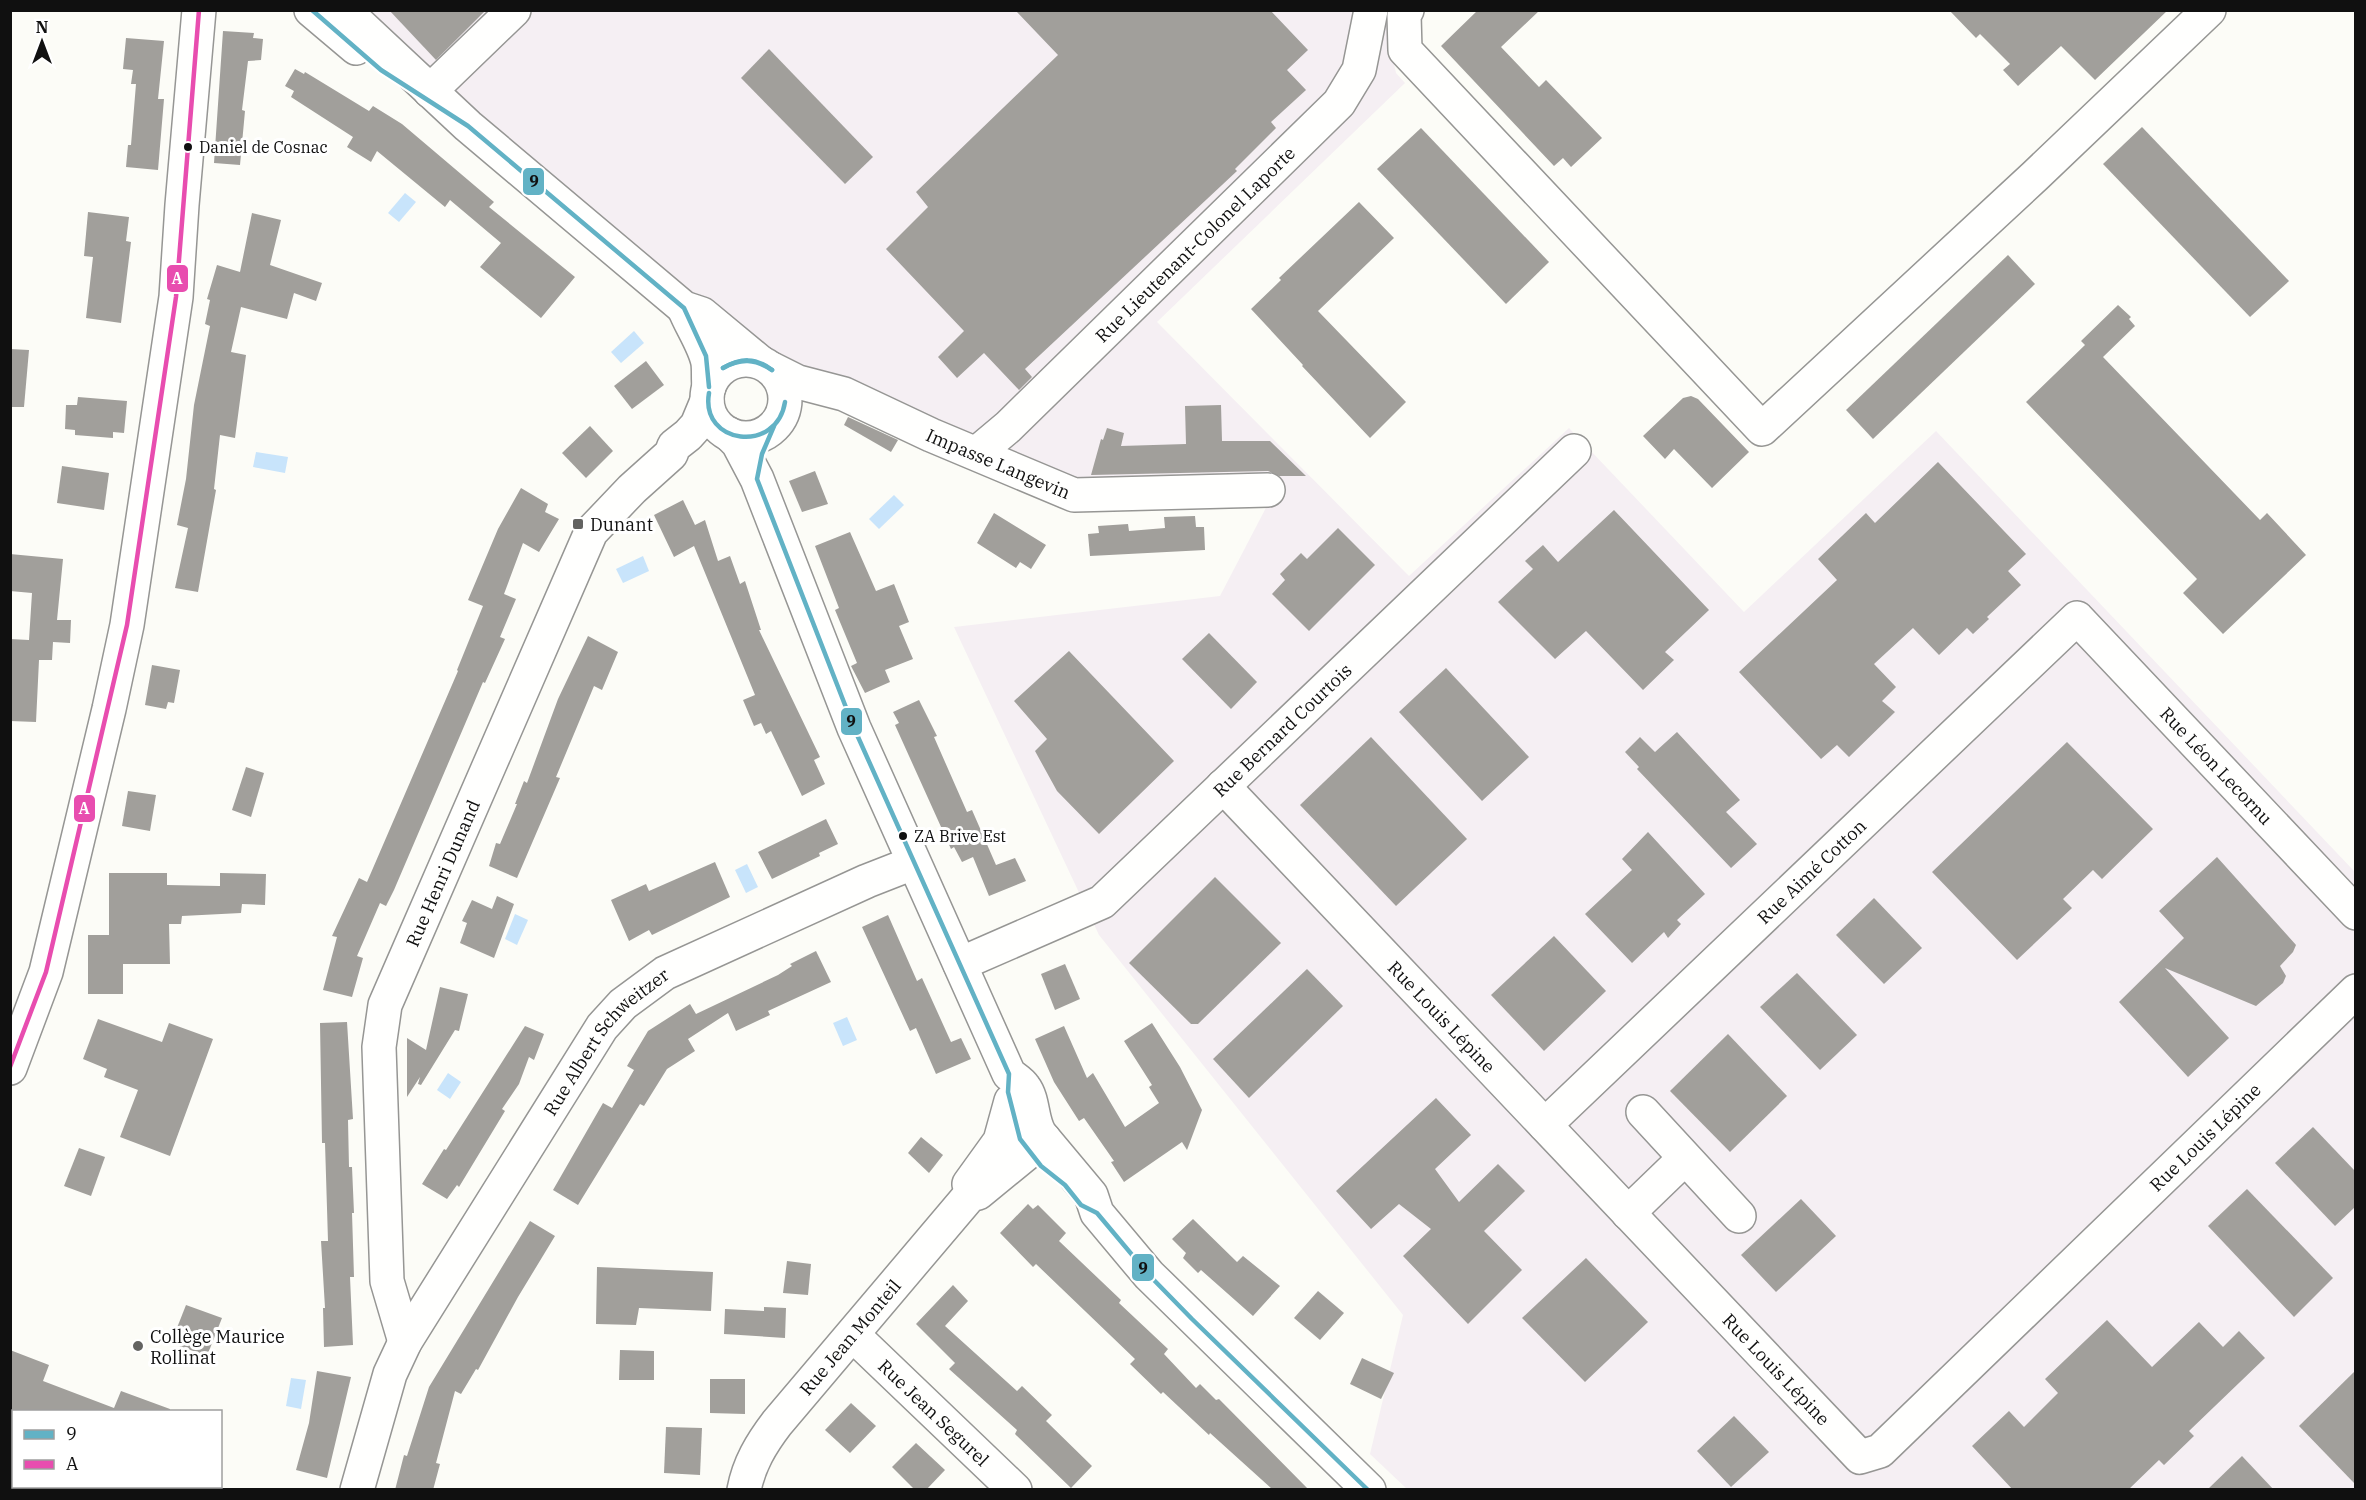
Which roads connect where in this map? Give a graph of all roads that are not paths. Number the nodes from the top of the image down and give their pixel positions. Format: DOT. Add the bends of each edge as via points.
graph roads {
  1 [pos="199,10"];
  2 [pos="311,10"];
  3 [pos="327,10"];
  4 [pos="344,10"];
  5 [pos="514,10"];
  6 [pos="1371,10"];
  7 [pos="1407,10"];
  8 [pos="2209,10"];
  9 [pos="396,59"];
  10 [pos="430,91"];
  11 [pos="468,126"];
  12 [pos="684,308"];
  13 [pos="766,365"];
  14 [pos="708,394"];
  15 [pos="844,394"];
  16 [pos="778,421"];
  17 [pos="727,432"];
  18 [pos="1574,451"];
  19 [pos="977,453"];
  20 [pos="671,454"];
  21 [pos="757,479"];
  22 [pos="1268,490"];
  23 [pos="2077,618"];
  24 [pos="1223,786"];
  25 [pos="913,863"];
  26 [pos="2355,913"];
  27 [pos="960,964"];
  28 [pos="2355,991"];
  29 [pos="10,1068"];
  30 [pos="1010,1088"];
  31 [pos="1643,1113"];
  32 [pos="1545,1125"];
  33 [pos="1037,1145"];
  34 [pos="1684,1159"];
  35 [pos="970,1195"];
  36 [pos="1628,1213"];
  37 [pos="1739,1216"];
  38 [pos="853,1335"];
  39 [pos="405,1342"];
  40 [pos="357,1490"];
  41 [pos="744,1490"];
  42 [pos="1015,1490"];
  43 [pos="1369,1490"];
  1 -- 29 [label="street" via="176,297 127,625 46,972"];
  2 -- 11 [label="street" via="381,70"];
  3 -- 9 [label="street" via="364,44"];
  4 -- 9 [label="street"];
  5 -- 10 [label="street"];
  6 -- 19 [label="street, Rue Lieutenant-Colonel Laporte" via="1359,70 1338,103"];
  7 -- 8 [label="street" via="1405,50 1762,429"];
  9 -- 10 [label="street"];
  10 -- 11 [label="street"];
  11 -- 12 [label="street"];
  12 -- 13 [label="street" via="702,314"];
  12 -- 14 [label="street" via="708,362"];
  13 -- 14 [label="street" via="747,360 724,366"];
  13 -- 15 [label="street, Impasse Langevin" via="798,382"];
  13 -- 16 [label="street" via="781,379 785,392"];
  14 -- 17 [label="street" via="711,415"];
  14 -- 20 [label="street, Rue Henri Dunand" via="697,424"];
  15 -- 16 [label="street" via="798,405"];
  15 -- 19 [label="street, Impasse Langevin"];
  16 -- 17 [label="street" via="763,434 750,438"];
  16 -- 21 [label="street" via="762,454"];
  17 -- 20 [label="street, Rue Henri Dunand" via="682,454"];
  17 -- 21 [label="street" via="738,443"];
  18 -- 24 [label="street, Rue Bernard Courtois"];
  19 -- 22 [label="street, Impasse Langevin" via="1074,495"];
  20 -- 39 [label="street, Rue Henri Dunand" via="591,532 385,1005 379,1047 387,1281"];
  21 -- 25 [label="street" via="854,728"];
  23 -- 26 [label="street, Rue Léon Lecornu"];
  23 -- 32 [label="street, Rue Aimé Cotton"];
  24 -- 27 [label="street, Rue Bernard Courtois" via="1102,902"];
  24 -- 32 [label="street, Rue Louis Lépine"];
  25 -- 27 [label="street"];
  25 -- 39 [label="street, Rue Albert Schweitzer" via="664,973 623,1004 597,1035"];
  27 -- 30 [label="street"];
  28 -- 36 [label="street, Rue Louis Lépine" via="1880,1451 1860,1457"];
  30 -- 33 [label="street" via="1020,1139"];
  30 -- 35 [label="street, Rue Jean Monteil" via="1000,1141 969,1184"];
  31 -- 34 [label="street"];
  32 -- 36 [label="street, Rue Louis Lépine"];
  33 -- 35 [label="street, Rue Jean Monteil" via="978,1193"];
  33 -- 43 [label="street" via="1041,1166 1065,1185 1081,1205 1097,1213 1192,1319"];
  34 -- 36 [label="street"];
  34 -- 37 [label="street"];
  35 -- 38 [label="street, Rue Jean Monteil"];
  38 -- 41 [label="street, Rue Jean Monteil" via="758,1448"];
  38 -- 42 [label="street, Rue Jean Segurel"];
  39 -- 40 [label="street, Rue Albert Schweitzer" via="390,1374"];
}
